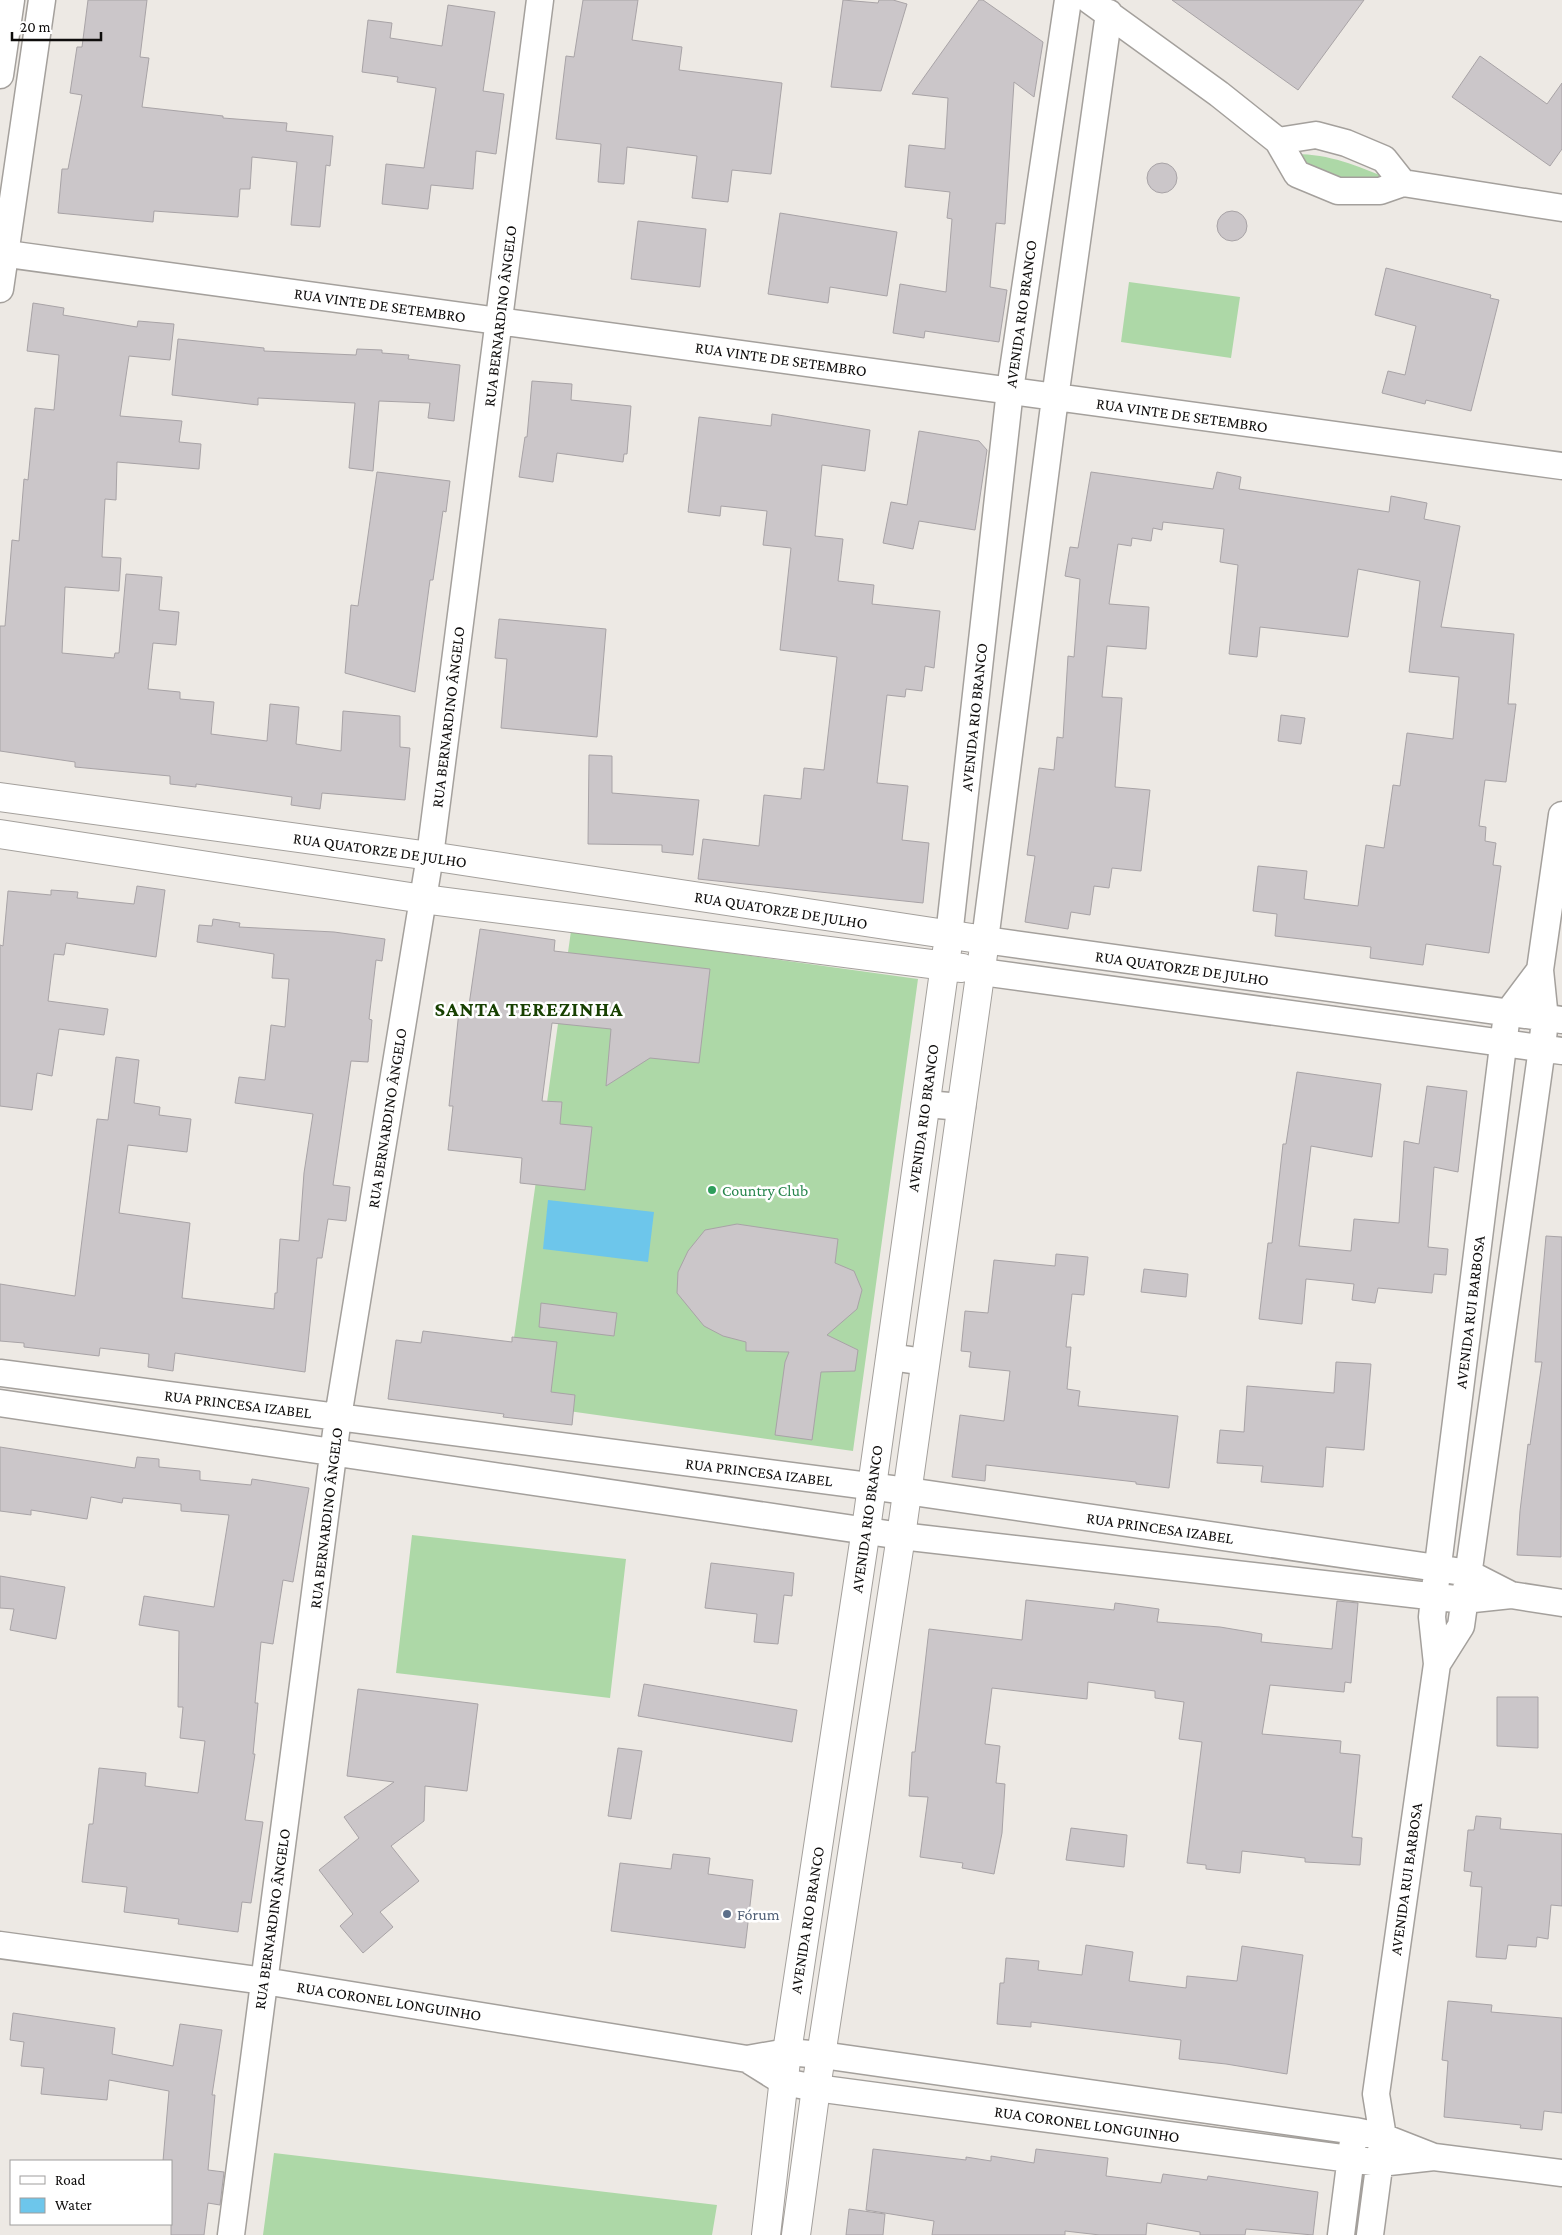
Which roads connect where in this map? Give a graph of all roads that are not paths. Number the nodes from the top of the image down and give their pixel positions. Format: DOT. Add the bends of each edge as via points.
graph roads {
  1 [pos="11,0"];
  2 [pos="42,0"];
  3 [pos="540,0"];
  4 [pos="1068,0"];
  5 [pos="1099,6"];
  6 [pos="0,76"];
  7 [pos="1278,141"];
  8 [pos="1403,183"];
  9 [pos="1562,208"];
  10 [pos="3,253"];
  11 [pos="0,290"];
  12 [pos="500,321"];
  13 [pos="1010,390"];
  14 [pos="1055,398"];
  15 [pos="1562,466"];
  16 [pos="0,797"];
  17 [pos="86,809"];
  18 [pos="1562,815"];
  19 [pos="0,834"];
  20 [pos="269,834"];
  21 [pos="76,846"];
  22 [pos="430,856"];
  23 [pos="261,874"];
  24 [pos="634,888"];
  25 [pos="423,899"];
  26 [pos="764,908"];
  27 [pos="625,925"];
  28 [pos="949,936"];
  29 [pos="985,940"];
  30 [pos="759,942"];
  31 [pos="945,966"];
  32 [pos="1540,970"];
  33 [pos="982,972"];
  34 [pos="1507,1014"];
  35 [pos="1554,1019"];
  36 [pos="1504,1042"];
  37 [pos="1552,1049"];
  38 [pos="925,1104"];
  39 [pos="962,1108"];
  40 [pos="890,1356"];
  41 [pos="925,1362"];
  42 [pos="0,1373"];
  43 [pos="0,1404"];
  44 [pos="338,1417"];
  45 [pos="335,1452"];
  46 [pos="871,1486"];
  47 [pos="907,1491"];
  48 [pos="866,1529"];
  49 [pos="901,1536"];
  50 [pos="1437,1568"];
  51 [pos="1468,1573"];
  52 [pos="1511,1595"];
  53 [pos="1434,1597"];
  54 [pos="1464,1600"];
  55 [pos="1562,1603"];
  56 [pos="1437,1664"];
  57 [pos="0,1945"];
  58 [pos="264,1981"];
  59 [pos="787,2052"];
  60 [pos="822,2055"];
  61 [pos="747,2059"];
  62 [pos="977,2077"];
  63 [pos="784,2082"];
  64 [pos="816,2088"];
  65 [pos="1376,2094"];
  66 [pos="1192,2108"];
  67 [pos="976,2109"];
  68 [pos="1355,2131"];
  69 [pos="1383,2137"];
  70 [pos="1188,2138"];
  71 [pos="1434,2157"];
  72 [pos="1351,2160"];
  73 [pos="1380,2163"];
  74 [pos="1562,2173"];
  75 [pos="767,2224"];
  76 [pos="798,2226"];
  77 [pos="231,2235"];
  78 [pos="1341,2235"];
  79 [pos="1370,2235"];
  1 -- 6 [label="street"];
  2 -- 10 [label="street"];
  3 -- 12 [label="street, RUA BERNARDINO ÂNGELO"];
  4 -- 13 [label="street, AVENIDA RIO BRANCO"];
  5 -- 7 [label="street"];
  5 -- 14 [label="street"];
  7 -- 8 [label="street" via="1316,135 1346,143 1384,159"];
  7 -- 8 [label="street" via="1297,174 1338,191 1380,191"];
  8 -- 9 [label="street"];
  10 -- 11 [label="street"];
  10 -- 12 [label="street, RUA VINTE DE SETEMBRO"];
  12 -- 13 [label="street, RUA VINTE DE SETEMBRO"];
  12 -- 22 [label="street, RUA BERNARDINO ÂNGELO"];
  13 -- 14 [label="street, RUA VINTE DE SETEMBRO"];
  13 -- 28 [label="street, AVENIDA RIO BRANCO"];
  14 -- 15 [label="street, RUA VINTE DE SETEMBRO"];
  14 -- 29 [label="street"];
  16 -- 17 [label="street, RUA QUATORZE DE JULHO"];
  17 -- 20 [label="street, RUA QUATORZE DE JULHO"];
  17 -- 21 [label="street"];
  18 -- 32 [label="street, AVENIDA RUI BARBOSA"];
  19 -- 21 [label="street, RUA QUATORZE DE JULHO"];
  20 -- 22 [label="street, RUA QUATORZE DE JULHO"];
  20 -- 23 [label="street"];
  21 -- 23 [label="street, RUA QUATORZE DE JULHO"];
  22 -- 24 [label="street, RUA QUATORZE DE JULHO"];
  22 -- 25 [label="street, RUA BERNARDINO ÂNGELO"];
  23 -- 25 [label="street, RUA QUATORZE DE JULHO"];
  24 -- 26 [label="street, RUA QUATORZE DE JULHO"];
  24 -- 27 [label="street"];
  25 -- 27 [label="street, RUA QUATORZE DE JULHO"];
  25 -- 44 [label="street, RUA BERNARDINO ÂNGELO"];
  26 -- 28 [label="street, RUA QUATORZE DE JULHO"];
  26 -- 30 [label="street"];
  27 -- 30 [label="street, RUA QUATORZE DE JULHO"];
  28 -- 29 [label="street, RUA QUATORZE DE JULHO"];
  28 -- 31 [label="street, AVENIDA RIO BRANCO"];
  29 -- 33 [label="street"];
  29 -- 34 [label="street, RUA QUATORZE DE JULHO"];
  30 -- 31 [label="street, RUA QUATORZE DE JULHO"];
  31 -- 33 [label="street, RUA QUATORZE DE JULHO"];
  31 -- 38 [label="street, AVENIDA RIO BRANCO"];
  32 -- 34 [label="street, AVENIDA RUI BARBOSA"];
  32 -- 35 [label="street, AVENIDA RUI BARBOSA"];
  33 -- 36 [label="street, RUA QUATORZE DE JULHO"];
  33 -- 39 [label="street"];
  34 -- 35 [label="street, RUA QUATORZE DE JULHO"];
  34 -- 36 [label="street, AVENIDA RUI BARBOSA"];
  35 -- 37 [label="street, AVENIDA RUI BARBOSA"];
  36 -- 37 [label="street, RUA QUATORZE DE JULHO"];
  36 -- 50 [label="street, AVENIDA RUI BARBOSA"];
  37 -- 51 [label="street, AVENIDA RUI BARBOSA"];
  38 -- 39 [label="street"];
  38 -- 40 [label="street, AVENIDA RIO BRANCO"];
  39 -- 41 [label="street"];
  40 -- 41 [label="street"];
  40 -- 46 [label="street, AVENIDA RIO BRANCO"];
  41 -- 47 [label="street"];
  42 -- 44 [label="street, RUA PRINCESA IZABEL"];
  43 -- 45 [label="street, RUA PRINCESA IZABEL"];
  44 -- 45 [label="street, RUA BERNARDINO ÂNGELO"];
  44 -- 46 [label="street, RUA PRINCESA IZABEL"];
  45 -- 48 [label="street, RUA PRINCESA IZABEL"];
  45 -- 58 [label="street, RUA BERNARDINO ÂNGELO"];
  46 -- 47 [label="street, RUA PRINCESA IZABEL"];
  46 -- 48 [label="street, AVENIDA RIO BRANCO"];
  47 -- 49 [label="street"];
  47 -- 50 [label="street, RUA PRINCESA IZABEL"];
  48 -- 49 [label="street, RUA PRINCESA IZABEL"];
  48 -- 59 [label="street, AVENIDA RIO BRANCO"];
  49 -- 53 [label="street, RUA PRINCESA IZABEL"];
  49 -- 60 [label="street"];
  50 -- 51 [label="street, RUA PRINCESA IZABEL"];
  50 -- 53 [label="street, AVENIDA RUI BARBOSA"];
  51 -- 52 [label="street, RUA PRINCESA IZABEL"];
  51 -- 54 [label="street, AVENIDA RUI BARBOSA"];
  52 -- 54 [label="street, RUA PRINCESA IZABEL"];
  52 -- 55 [label="street, RUA PRINCESA IZABEL"];
  53 -- 54 [label="street, RUA PRINCESA IZABEL"];
  53 -- 56 [label="street, AVENIDA RUI BARBOSA" via="1432,1617"];
  54 -- 56 [label="street, AVENIDA RUI BARBOSA" via="1461,1626"];
  56 -- 65 [label="street, AVENIDA RUI BARBOSA"];
  57 -- 58 [label="street, RUA CORONEL LONGUINHO"];
  58 -- 61 [label="street, RUA CORONEL LONGUINHO"];
  58 -- 77 [label="street, RUA BERNARDINO ÂNGELO"];
  59 -- 60 [label="street, RUA CORONEL LONGUINHO"];
  59 -- 61 [label="street, RUA CORONEL LONGUINHO"];
  59 -- 63 [label="street, AVENIDA RIO BRANCO"];
  60 -- 62 [label="street, RUA CORONEL LONGUINHO"];
  60 -- 64 [label="street"];
  61 -- 63 [label="street, RUA CORONEL LONGUINHO"];
  62 -- 66 [label="street, RUA CORONEL LONGUINHO"];
  62 -- 67 [label="street"];
  63 -- 64 [label="street, RUA CORONEL LONGUINHO"];
  63 -- 75 [label="street, AVENIDA RIO BRANCO"];
  64 -- 67 [label="street, RUA CORONEL LONGUINHO"];
  64 -- 76 [label="street"];
  65 -- 68 [label="street, AVENIDA RUI BARBOSA"];
  65 -- 69 [label="street, AVENIDA RUI BARBOSA"];
  66 -- 68 [label="street, RUA CORONEL LONGUINHO"];
  66 -- 70 [label="street"];
  67 -- 70 [label="street, RUA CORONEL LONGUINHO"];
  68 -- 69 [label="street, RUA CORONEL LONGUINHO"];
  68 -- 72 [label="street, AVENIDA RUI BARBOSA"];
  69 -- 71 [label="street, RUA CORONEL LONGUINHO"];
  69 -- 73 [label="street, AVENIDA RUI BARBOSA"];
  70 -- 72 [label="street, RUA CORONEL LONGUINHO"];
  71 -- 73 [label="street, RUA CORONEL LONGUINHO"];
  71 -- 74 [label="street, RUA CORONEL LONGUINHO"];
  72 -- 73 [label="street, RUA CORONEL LONGUINHO"];
  72 -- 78 [label="street, AVENIDA RUI BARBOSA"];
  73 -- 79 [label="street, AVENIDA RUI BARBOSA"];
  75 -- 76 [label="street"];
}
